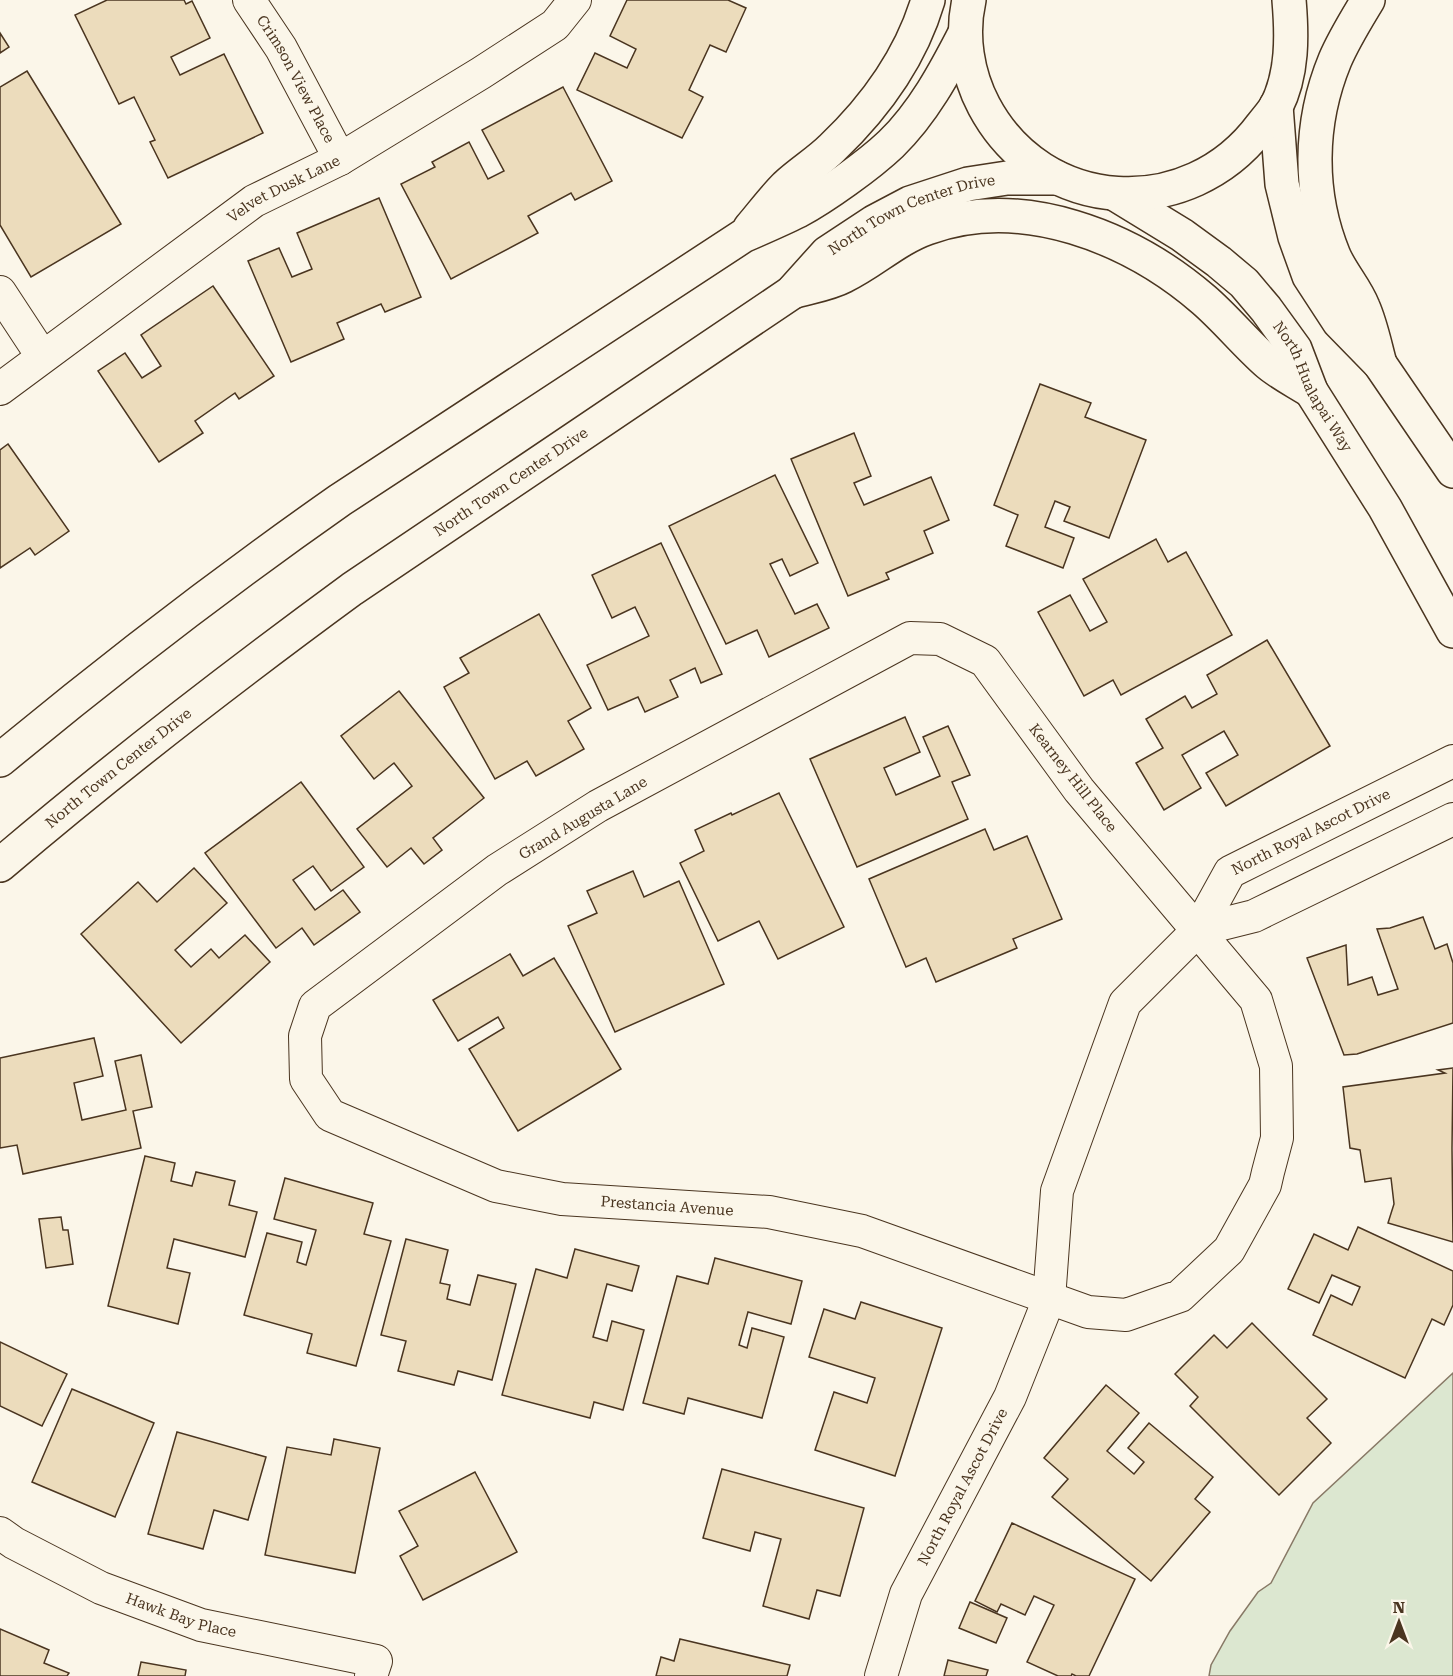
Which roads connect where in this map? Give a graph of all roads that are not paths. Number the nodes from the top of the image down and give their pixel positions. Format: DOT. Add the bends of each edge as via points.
graph roads {
  1 [pos="249,0"];
  2 [pos="575,0"];
  3 [pos="928,0"];
  4 [pos="969,0"];
  5 [pos="1290,0"];
  6 [pos="1312,0"];
  7 [pos="1368,0"];
  8 [pos="965,33"];
  9 [pos="1292,42"];
  10 [pos="1276,106"];
  11 [pos="340,159"];
  12 [pos="1058,178"];
  13 [pos="1115,194"];
  14 [pos="743,236"];
  15 [pos="0,292"];
  16 [pos="790,292"];
  17 [pos="42,356"];
  18 [pos="1380,364"];
  19 [pos="0,389"];
  20 [pos="1311,390"];
  21 [pos="1453,471"];
  22 [pos="1453,631"];
  23 [pos="940,639"];
  24 [pos="0,760"];
  25 [pos="1453,761"];
  26 [pos="1453,819"];
  27 [pos="0,865"];
  28 [pos="1198,930"];
  29 [pos="306,1079"];
  30 [pos="1049,1299"];
  31 [pos="0,1533"];
  32 [pos="373,1668"];
  33 [pos="881,1676"];
  1 -- 11 [label="street, Crimson View Place" via="281,48"];
  2 -- 11 [label="street, Velvet Dusk Lane" via="555,25"];
  3 -- 14 [label="main road" via="913,41 867,112 831,149 786,186"];
  4 -- 8 [label="main road"];
  5 -- 9 [label="main road"];
  6 -- 9 [label="main road"];
  7 -- 18 [label="main road" via="1345,40 1325,90 1314,158 1322,222 1335,258 1363,307"];
  8 -- 12 [label="main road" via="968,63 991,119 1032,163"];
  8 -- 14 [label="main road" via="945,72 891,144 800,210"];
  9 -- 10 [label="main road"];
  10 -- 13 [label="main road" via="1251,140 1203,177 1145,194"];
  10 -- 18 [label="main road" via="1282,184 1309,276 1339,322"];
  11 -- 17 [label="street, Velvet Dusk Lane" via="254,201"];
  12 -- 13 [label="main road" via="1086,189"];
  12 -- 16 [label="main road, North Town Center Drive" via="1007,178 968,184 910,203 827,253"];
  13 -- 20 [label="main road, North Hualapai Way" via="1182,235 1244,283 1295,349"];
  14 -- 24 [label="main road" via="445,429 275,545"];
  15 -- 17 [label="street"];
  16 -- 20 [label="main road" via="844,276 900,240 927,228 1005,215 1071,225 1121,246 1177,279 1270,365"];
  16 -- 27 [label="main road, North Town Center Drive" via="334,603 123,763"];
  17 -- 19 [label="street, Velvet Dusk Lane"];
  18 -- 21 [label="main road"];
  20 -- 22 [label="main road, North Hualapai Way"];
  23 -- 28 [label="street, Kearney Hill Place" via="985,661 1079,790"];
  23 -- 29 [label="street, Grand Augusta Lane" via="910,638 598,806 497,870 315,1006 304,1036"];
  25 -- 28 [label="street, North Royal Ascot Drive" via="1230,872"];
  26 -- 28 [label="street" via="1254,916"];
  28 -- 30 [label="street, North Royal Ascot Drive" via="1125,1003 1056,1191"];
  28 -- 30 [label="street" via="1256,1000 1276,1066 1277,1138 1265,1185 1229,1250 1180,1296 1126,1314 1088,1312"];
  29 -- 30 [label="street, Prestancia Avenue" via="330,1115 496,1186 562,1199 769,1212 873,1235"];
  30 -- 33 [label="street, North Royal Ascot Drive" via="1010,1397 906,1594"];
  31 -- 32 [label="street, Hawk Bay Place" via="101,1588 201,1625"];
}
